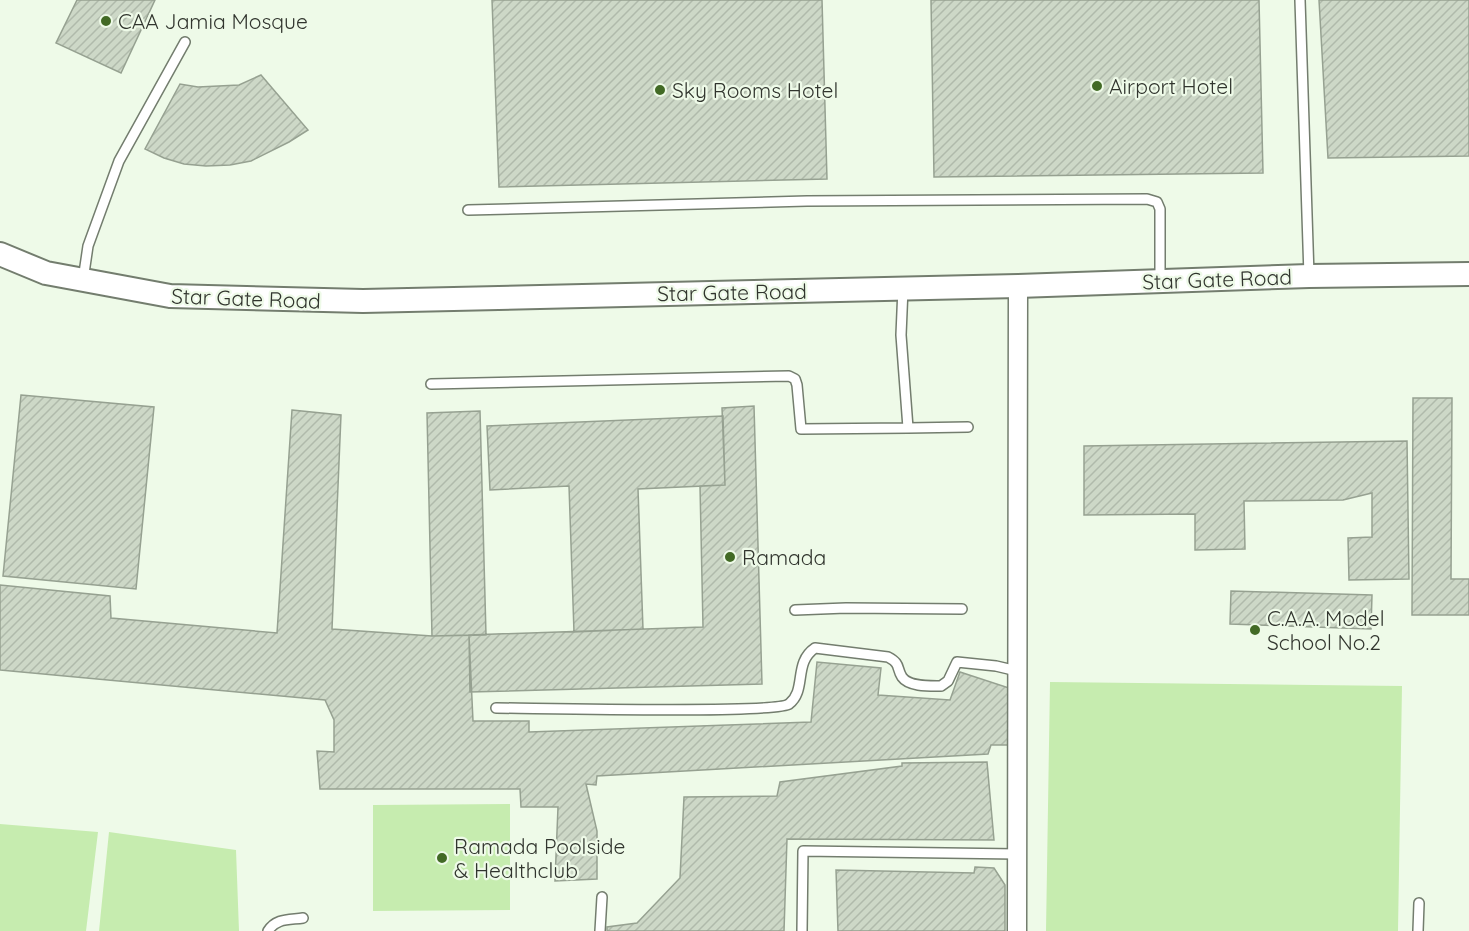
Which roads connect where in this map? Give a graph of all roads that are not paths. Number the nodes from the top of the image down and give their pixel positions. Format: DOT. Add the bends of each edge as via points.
graph roads {
  1 [pos="1300,0"];
  2 [pos="185,42"];
  3 [pos="468,210"];
  4 [pos="0,254"];
  5 [pos="1469,274"];
  6 [pos="1309,276"];
  7 [pos="83,280"];
  8 [pos="1160,281"];
  9 [pos="1018,286"];
  10 [pos="903,288"];
  11 [pos="431,384"];
  12 [pos="968,427"];
  13 [pos="908,428"];
  14 [pos="962,609"];
  15 [pos="795,610"];
  16 [pos="1017,671"];
  17 [pos="496,708"];
  18 [pos="1017,854"];
  19 [pos="602,897"];
  20 [pos="1419,903"];
  21 [pos="303,918"];
  22 [pos="268,931"];
  23 [pos="600,931"];
  24 [pos="802,931"];
  25 [pos="1017,931"];
  26 [pos="1418,931"];
  1 -- 6 [label="lane"];
  2 -- 7 [label="lane" via="119,161 88,246"];
  3 -- 8 [label="lane" via="807,201 1147,199 1157,202 1160,210"];
  4 -- 7 [label="street, Star Gate Road" via="46,273"];
  5 -- 6 [label="street, Star Gate Road"];
  6 -- 8 [label="street, Star Gate Road"];
  7 -- 10 [label="street, Star Gate Road" via="170,296 363,302"];
  8 -- 9 [label="street, Star Gate Road"];
  9 -- 10 [label="street, Star Gate Road"];
  9 -- 16 [label="street"];
  10 -- 13 [label="lane" via="901,335"];
  11 -- 13 [label="lane" via="789,376 797,385 801,429"];
  12 -- 13 [label="lane"];
  14 -- 15 [label="lane"];
  16 -- 17 [label="lane" via="957,662 948,681 941,686 911,683 902,677 896,661 888,657 815,648 806,654 797,691 786,706"];
  16 -- 18 [label="street"];
  18 -- 24 [label="lane" via="803,851"];
  18 -- 25 [label="street"];
  19 -- 23 [label="lane"];
  20 -- 26 [label="lane"];
  21 -- 22 [label="lane" via="278,921"];
}
